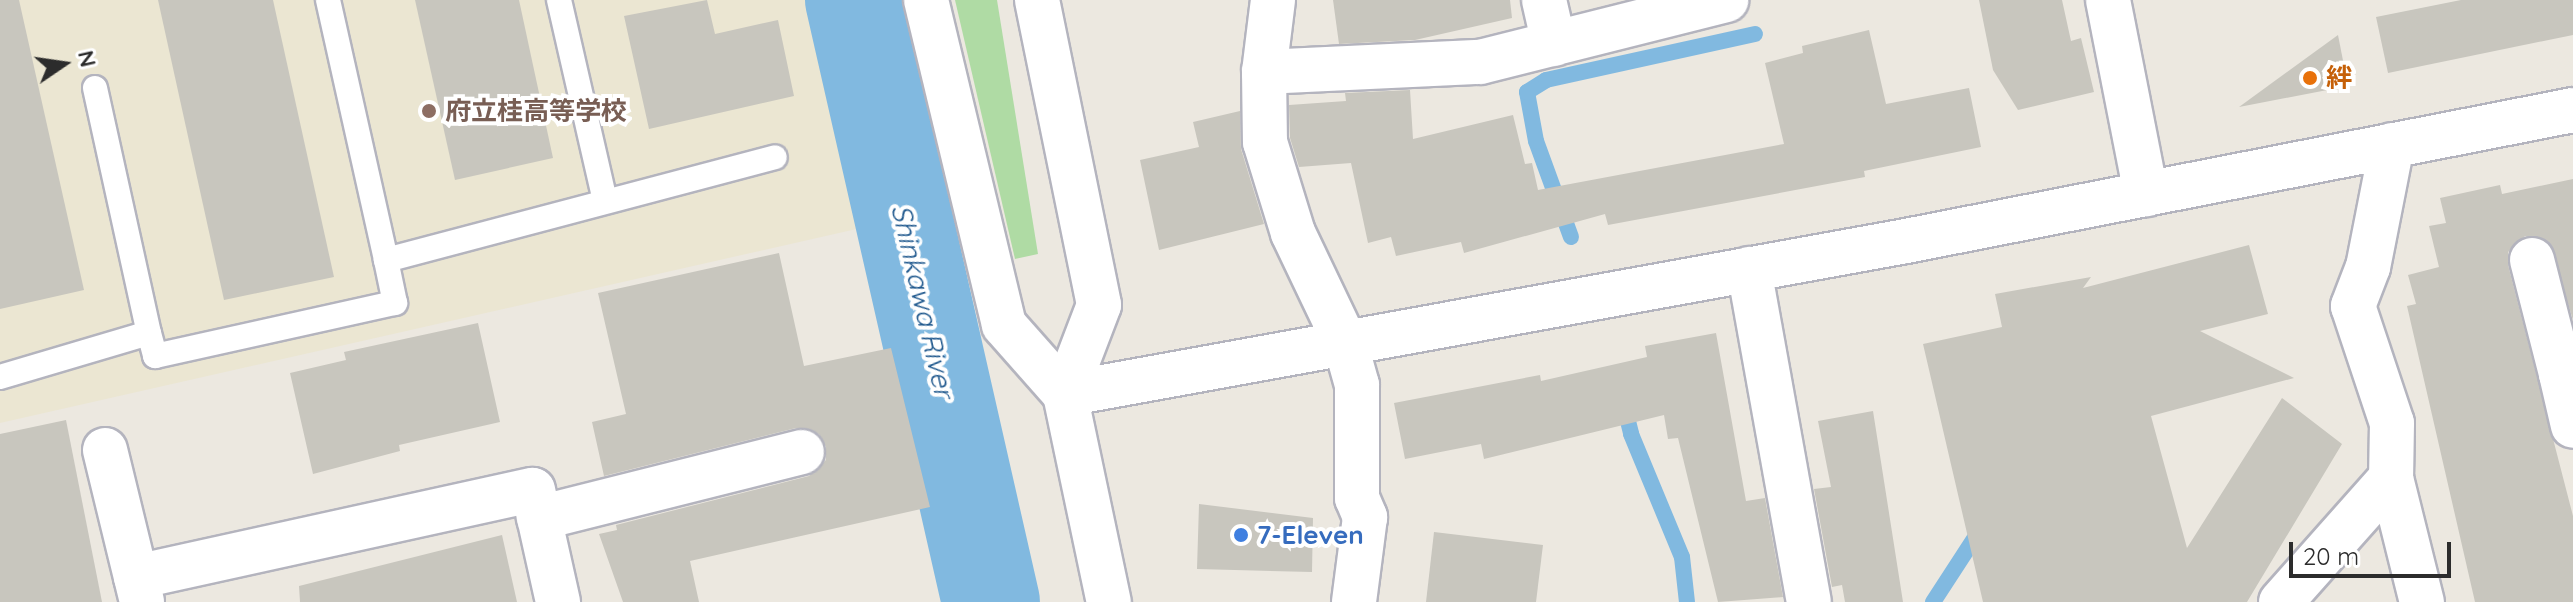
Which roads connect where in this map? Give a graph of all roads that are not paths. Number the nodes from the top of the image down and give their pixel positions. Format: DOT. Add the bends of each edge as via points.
graph roads {
  1 [pos="328,0"];
  2 [pos="559,0"];
  3 [pos="926,0"];
  4 [pos="1037,0"];
  5 [pos="1273,0"];
  6 [pos="1544,0"];
  7 [pos="1726,0"];
  8 [pos="2108,0"];
  9 [pos="1554,44"];
  10 [pos="1264,72"];
  11 [pos="95,88"];
  12 [pos="2573,110"];
  13 [pos="2392,145"];
  14 [pos="775,157"];
  15 [pos="2146,194"];
  16 [pos="605,201"];
  17 [pos="386,260"];
  18 [pos="2532,260"];
  19 [pos="1749,269"];
  20 [pos="149,333"];
  21 [pos="1345,342"];
  22 [pos="2567,373"];
  23 [pos="0,377"];
  24 [pos="1065,394"];
  25 [pos="2573,426"];
  26 [pos="105,450"];
  27 [pos="802,452"];
  28 [pos="2391,478"];
  29 [pos="539,518"];
  30 [pos="139,590"];
  31 [pos="558,602"];
  32 [pos="1109,602"];
  33 [pos="1354,602"];
  34 [pos="1809,602"];
  35 [pos="2281,602"];
  36 [pos="2422,602"];
  1 -- 17 [label="lane"];
  2 -- 16 [label="lane"];
  3 -- 24 [label="street" via="1004,325"];
  4 -- 24 [label="street" via="1099,305"];
  5 -- 10 [label="street"];
  6 -- 9 [label="street"];
  7 -- 9 [label="street"];
  8 -- 15 [label="street"];
  9 -- 10 [label="street" via="1480,62"];
  10 -- 21 [label="street" via="1265,142 1293,233"];
  11 -- 20 [label="lane"];
  12 -- 13 [label="street"];
  13 -- 15 [label="street"];
  13 -- 28 [label="street" via="2368,267 2353,306 2392,423"];
  14 -- 16 [label="lane"];
  15 -- 19 [label="street"];
  16 -- 17 [label="lane"];
  17 -- 20 [label="lane" via="395,303 155,356"];
  18 -- 22 [label="street"];
  19 -- 21 [label="street"];
  19 -- 34 [label="street"];
  20 -- 23 [label="lane"];
  21 -- 24 [label="street"];
  21 -- 33 [label="street" via="1357,385 1357,498 1365,517"];
  22 -- 25 [label="street"];
  24 -- 32 [label="street"];
  26 -- 30 [label="street"];
  27 -- 29 [label="street"];
  28 -- 35 [label="street"];
  28 -- 36 [label="street"];
  29 -- 30 [label="street" via="533,490"];
  29 -- 31 [label="street"];
}
